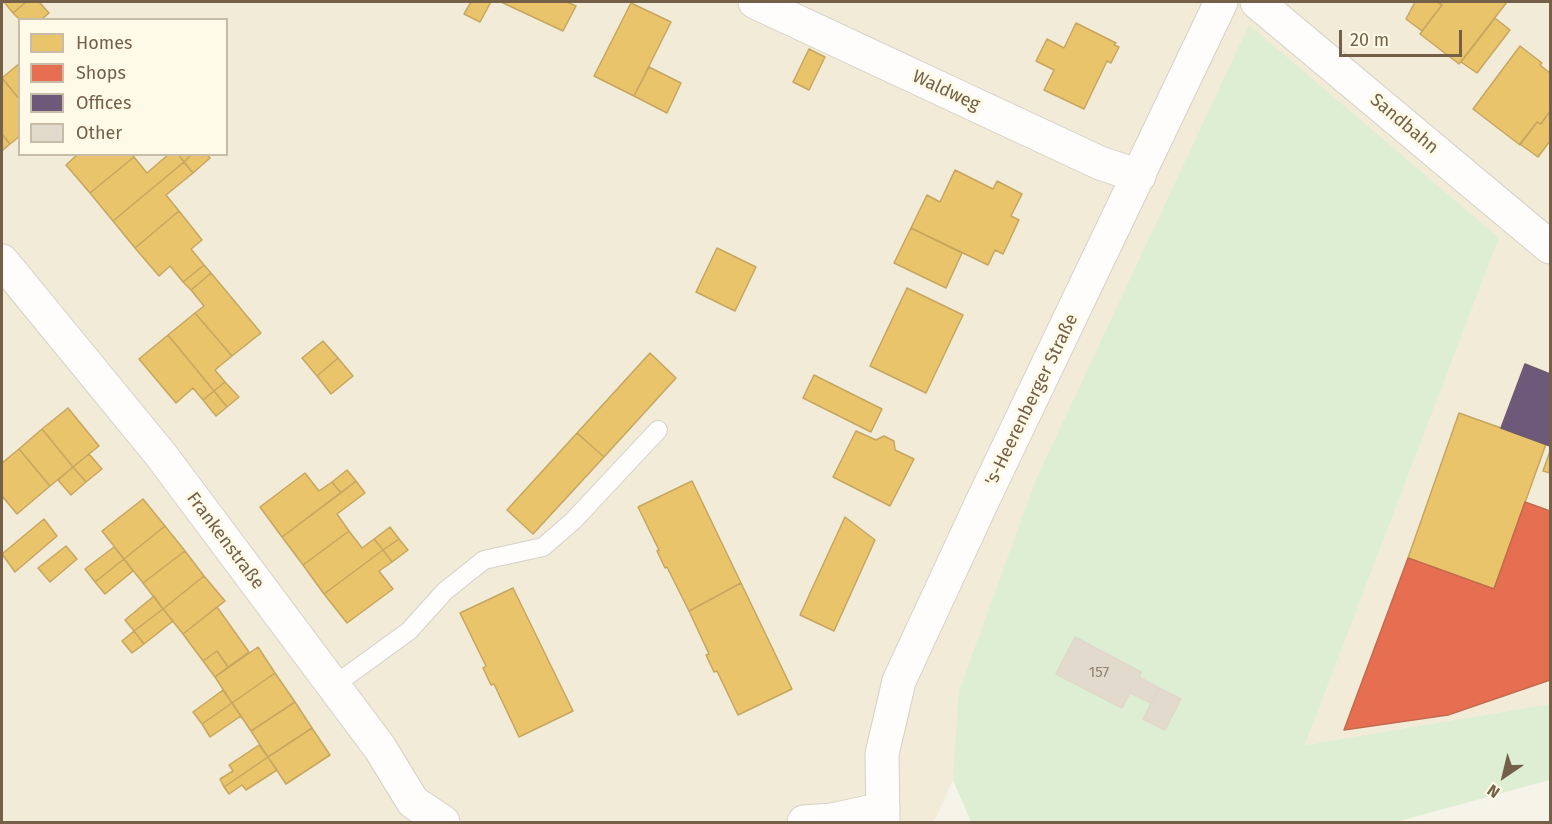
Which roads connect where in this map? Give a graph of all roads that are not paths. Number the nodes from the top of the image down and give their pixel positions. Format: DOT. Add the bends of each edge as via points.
graph roads {
  1 [pos="755,2"];
  2 [pos="1221,2"];
  3 [pos="1257,2"];
  4 [pos="1139,176"];
  5 [pos="1551,247"];
  6 [pos="2,261"];
  7 [pos="658,430"];
  8 [pos="333,686"];
  9 [pos="886,818"];
  10 [pos="443,822"];
  11 [pos="804,822"];
  1 -- 4 [label="street, Waldweg" via="1100,164"];
  2 -- 4 [label="street, 's-Heerenberger Straße"];
  3 -- 5 [label="street, Sandbahn"];
  4 -- 9 [label="street, 's-Heerenberger Straße" via="899,681 882,754"];
  6 -- 8 [label="street, Frankenstraße" via="161,455"];
  7 -- 8 [label="lane" via="573,521 543,547 484,560 445,591 409,631"];
  8 -- 10 [label="street, Frankenstraße" via="380,748 413,802"];
  9 -- 11 [label="street"];
}
